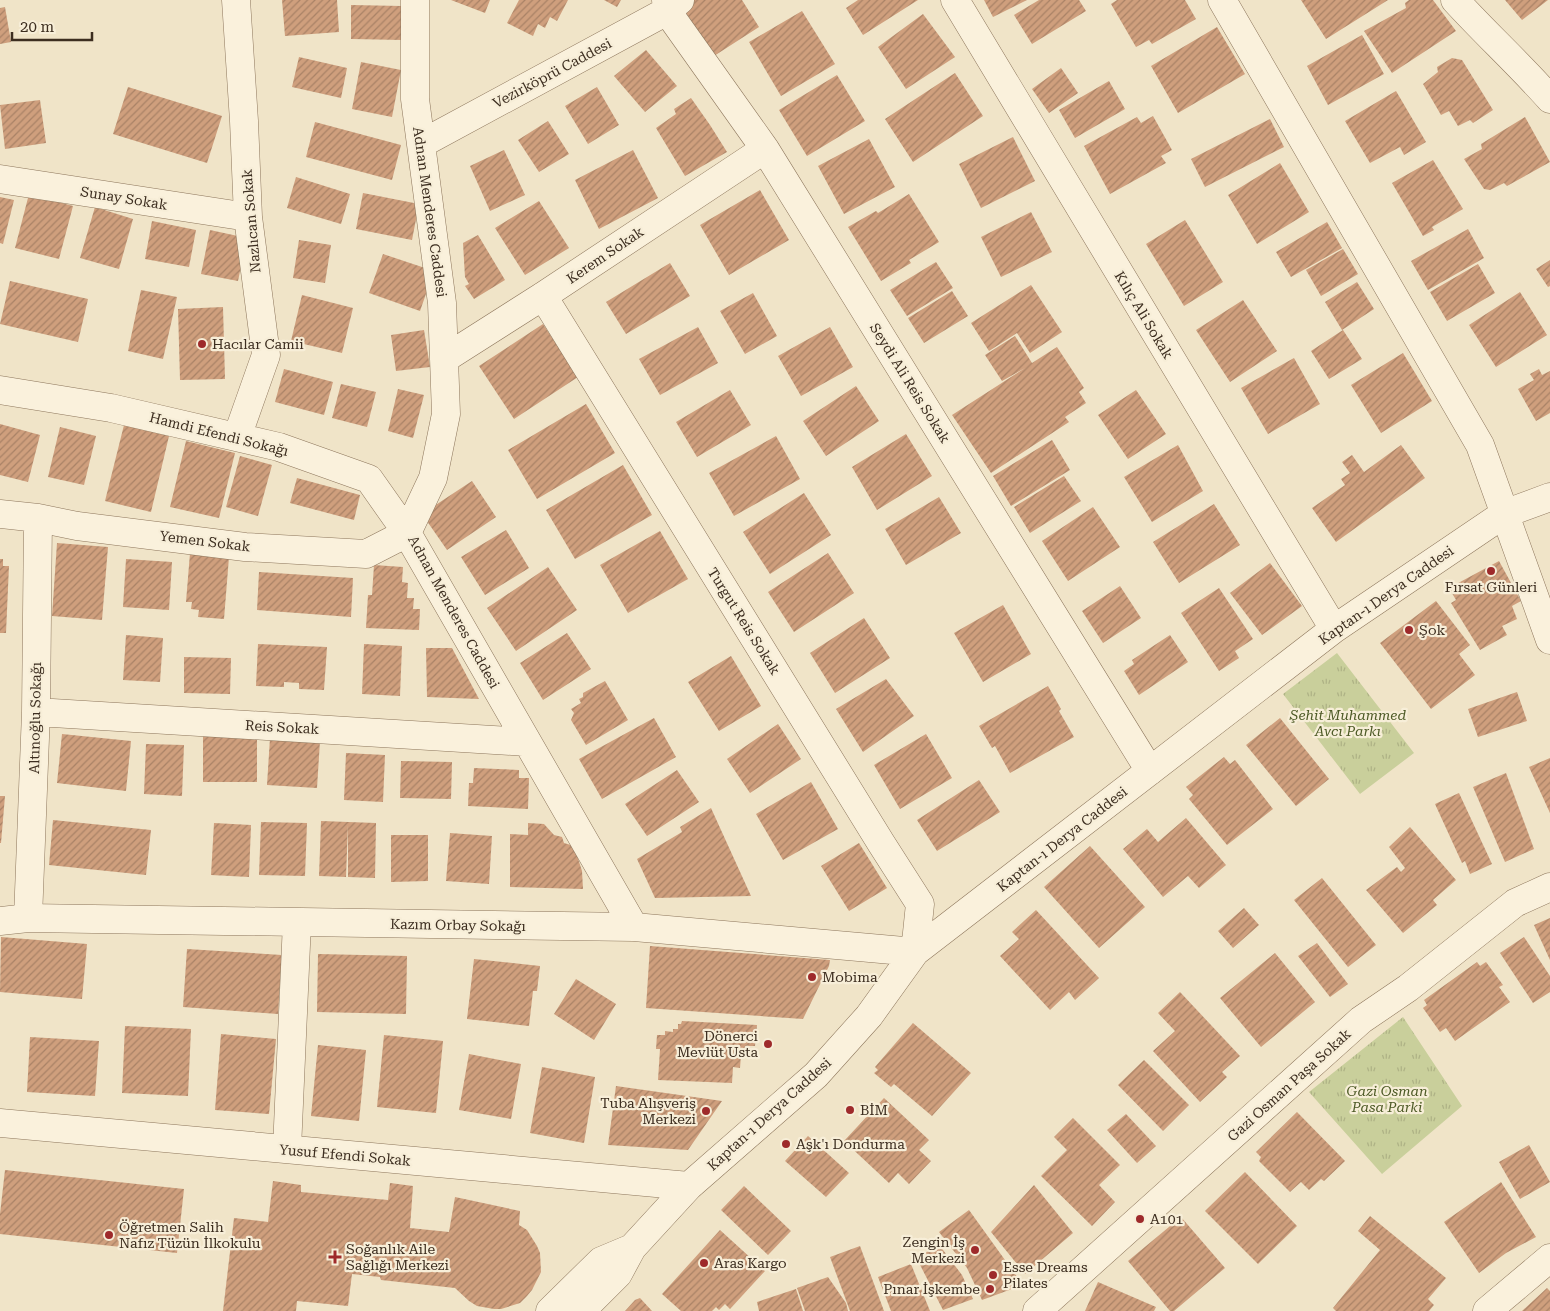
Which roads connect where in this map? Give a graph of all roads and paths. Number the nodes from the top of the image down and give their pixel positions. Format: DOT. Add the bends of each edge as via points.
graph roads {
  1 [pos="236,0"];
  2 [pos="415,0"];
  3 [pos="955,0"];
  4 [pos="1222,0"];
  5 [pos="1455,0"];
  6 [pos="671,4"];
  7 [pos="1550,100"];
  8 [pos="421,144"];
  9 [pos="765,149"];
  10 [pos="0,179"];
  11 [pos="248,216"];
  12 [pos="543,296"];
  13 [pos="444,358"];
  14 [pos="0,390"];
  15 [pos="237,437"];
  16 [pos="1550,497"];
  17 [pos="0,514"];
  18 [pos="1504,514"];
  19 [pos="38,518"];
  20 [pos="407,533"];
  21 [pos="1334,629"];
  22 [pos="1550,640"];
  23 [pos="36,712"];
  24 [pos="527,742"];
  25 [pos="1150,771"];
  26 [pos="1550,887"];
  27 [pos="28,918"];
  28 [pos="0,921"];
  29 [pos="297,922"];
  30 [pos="634,927"];
  31 [pos="916,952"];
  32 [pos="0,1123"];
  33 [pos="287,1149"];
  34 [pos="690,1186"];
  35 [pos="632,1248"];
  36 [pos="1550,1258"];
  37 [pos="1042,1309"];
  38 [pos="550,1311"];
  39 [pos="581,1311"];
  40 [pos="1487,1311"];
  1 -- 11 [label="street, Nazlıcan Sokak"];
  2 -- 8 [label="street, Adnan Menderes Caddesi" via="415,99"];
  3 -- 21 [label="street, Kılıç Ali Sokak"];
  4 -- 18 [label="street" via="1480,445"];
  5 -- 7 [label="street"];
  6 -- 8 [label="street, Vezirköprü Caddesi"];
  6 -- 9 [label="street, Seydi Ali Reis Sokak"];
  8 -- 13 [label="street, Adnan Menderes Caddesi" via="442,303"];
  9 -- 12 [label="street, Kerem Sokak"];
  9 -- 25 [label="street, Seydi Ali Reis Sokak"];
  10 -- 11 [label="street, Sunay Sokak"];
  11 -- 15 [label="street, Nazlıcan Sokak" via="266,355"];
  12 -- 13 [label="street, Kerem Sokak"];
  12 -- 31 [label="street, Turgut Reis Sokak" via="920,904"];
  13 -- 20 [label="street, Adnan Menderes Caddesi" via="446,414 433,478"];
  14 -- 15 [label="street, Hamdi Efendi Sokağı" via="110,408"];
  15 -- 20 [label="street, Hamdi Efendi Sokağı" via="279,446 369,479"];
  16 -- 18 [label="street, Kaptan-ı Derya Caddesi"];
  17 -- 19 [label="street, Yemen Sokak"];
  18 -- 21 [label="street, Kaptan-ı Derya Caddesi"];
  18 -- 22 [label="street"];
  19 -- 20 [label="street, Yemen Sokak" via="77,526 245,547 366,554"];
  19 -- 23 [label="street, Altınoğlu Sokağı"];
  20 -- 24 [label="street, Adnan Menderes Caddesi"];
  21 -- 25 [label="street, Kaptan-ı Derya Caddesi"];
  23 -- 24 [label="street, Reis Sokak"];
  23 -- 27 [label="street, Altınoğlu Sokağı"];
  24 -- 30 [label="street, Adnan Menderes Caddesi"];
  25 -- 31 [label="street, Kaptan-ı Derya Caddesi"];
  26 -- 37 [label="street, Gazi Osman Paşa Sokak" via="1514,903 1408,988 1362,1020"];
  27 -- 28 [label="street, Kazım Orbay Sokağı"];
  27 -- 29 [label="street, Kazım Orbay Sokağı"];
  29 -- 30 [label="street, Kazım Orbay Sokağı"];
  29 -- 33 [label="street"];
  30 -- 31 [label="street, Kazım Orbay Sokağı"];
  31 -- 34 [label="street, Kaptan-ı Derya Caddesi" via="869,1016 816,1075"];
  32 -- 33 [label="street, Yusuf Efendi Sokak"];
  33 -- 34 [label="street, Yusuf Efendi Sokak"];
  34 -- 35 [label="street, Kaptan-ı Derya Caddesi"];
  35 -- 38 [label="street, Kaptan-ı Derya Caddesi" via="601,1261"];
  35 -- 39 [label="street, Kaptan-ı Derya Caddesi" via="618,1274"];
  36 -- 40 [label="street"];
}
